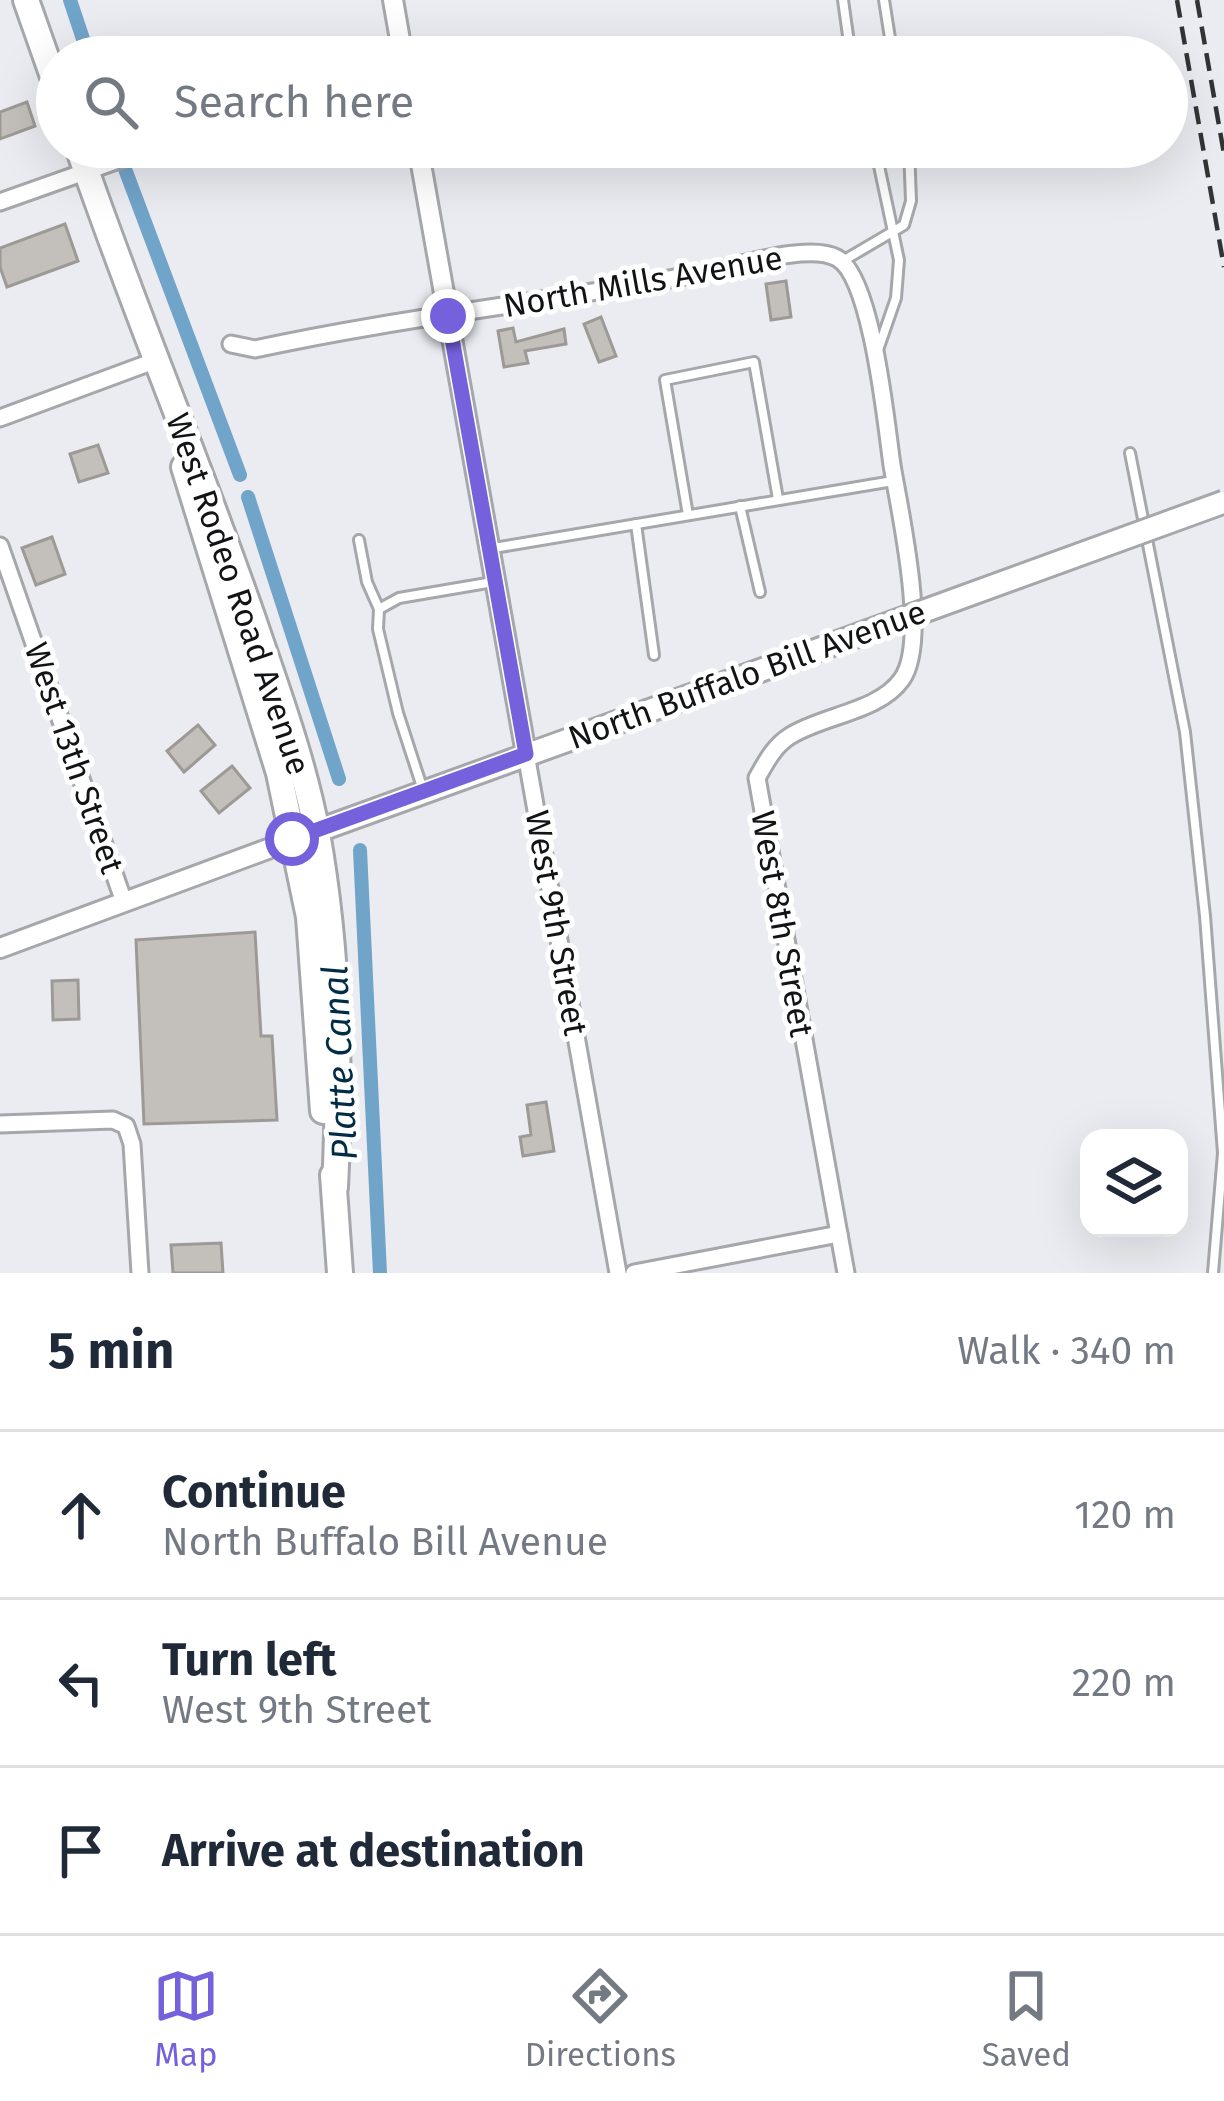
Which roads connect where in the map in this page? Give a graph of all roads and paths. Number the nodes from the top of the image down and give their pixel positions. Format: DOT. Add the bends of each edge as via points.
graph roads {
  1 [pos="26,0"];
  2 [pos="392,0"];
  3 [pos="843,0"];
  4 [pos="884,0"];
  5 [pos="39,36"];
  6 [pos="399,36"];
  7 [pos="848,36"];
  8 [pos="890,36"];
  9 [pos="65,168"];
  10 [pos="85,168"];
  11 [pos="422,168"];
  12 [pos="879,168"];
  13 [pos="909,168"];
  14 [pos="0,202"];
  15 [pos="893,234"];
  16 [pos="841,262"];
  17 [pos="448,316"];
  18 [pos="231,344"];
  19 [pos="875,357"];
  20 [pos="154,361"];
  21 [pos="0,418"];
  22 [pos="1130,453"];
  23 [pos="895,481"];
  24 [pos="778,500"];
  25 [pos="1224,502"];
  26 [pos="740,506"];
  27 [pos="688,515"];
  28 [pos="636,524"];
  29 [pos="359,540"];
  30 [pos="0,546"];
  31 [pos="489,549"];
  32 [pos="495,581"];
  33 [pos="760,592"];
  34 [pos="379,609"];
  35 [pos="654,655"];
  36 [pos="526,754"];
  37 [pos="423,791"];
  38 [pos="304,835"];
  39 [pos="124,902"];
  40 [pos="0,949"];
  41 [pos="0,1124"];
  42 [pos="839,1234"];
  43 [pos="140,1273"];
  44 [pos="340,1273"];
  45 [pos="618,1273"];
  46 [pos="634,1273"];
  47 [pos="846,1273"];
  48 [pos="1213,1273"];
  1 -- 5 [label="main road"];
  2 -- 6 [label="street"];
  3 -- 7 [label="lane"];
  4 -- 8 [label="lane"];
  9 -- 14 [label="street"];
  10 -- 20 [label="main road, West Rodeo Road Avenue"];
  11 -- 17 [label="street, West 9th Street"];
  12 -- 15 [label="lane"];
  13 -- 15 [label="lane" via="910,201"];
  15 -- 16 [label="lane"];
  15 -- 19 [label="lane" via="896,298"];
  16 -- 17 [label="street, North Mills Avenue" via="795,254"];
  16 -- 19 [label="street" via="857,282"];
  17 -- 18 [label="street, North Mills Avenue" via="255,349"];
  17 -- 31 [label="street, West 9th Street"];
  19 -- 23 [label="street"];
  20 -- 21 [label="street"];
  20 -- 38 [label="main road, West Rodeo Road Avenue"];
  22 -- 48 [label="lane" via="1185,732 1205,916 1222,1153"];
  23 -- 24 [label="lane"];
  23 -- 42 [label="street, West 8th Street" via="913,656 901,681 878,698 789,736 757,778"];
  24 -- 26 [label="lane"];
  24 -- 27 [label="lane" via="754,362 664,380"];
  25 -- 36 [label="main road, North Buffalo Bill Avenue, bridge"];
  26 -- 27 [label="lane"];
  26 -- 33 [label="lane"];
  27 -- 28 [label="lane"];
  28 -- 31 [label="lane"];
  28 -- 35 [label="lane"];
  29 -- 34 [label="lane"];
  30 -- 39 [label="street, West 13th Street"];
  31 -- 32 [label="street, West 9th Street"];
  32 -- 34 [label="lane" via="398,598"];
  32 -- 36 [label="street, West 9th Street"];
  34 -- 37 [label="lane"];
  36 -- 37 [label="main road, North Buffalo Bill Avenue"];
  36 -- 45 [label="street, West 9th Street"];
  37 -- 38 [label="main road, North Buffalo Bill Avenue"];
  38 -- 39 [label="street, North Buffalo Bill Avenue"];
  38 -- 44 [label="main road, West Rodeo Road Avenue"];
  39 -- 40 [label="street, North Buffalo Bill Avenue"];
  41 -- 43 [label="street" via="126,1126"];
  42 -- 46 [label="street"];
  42 -- 47 [label="street, West 8th Street"];
}
